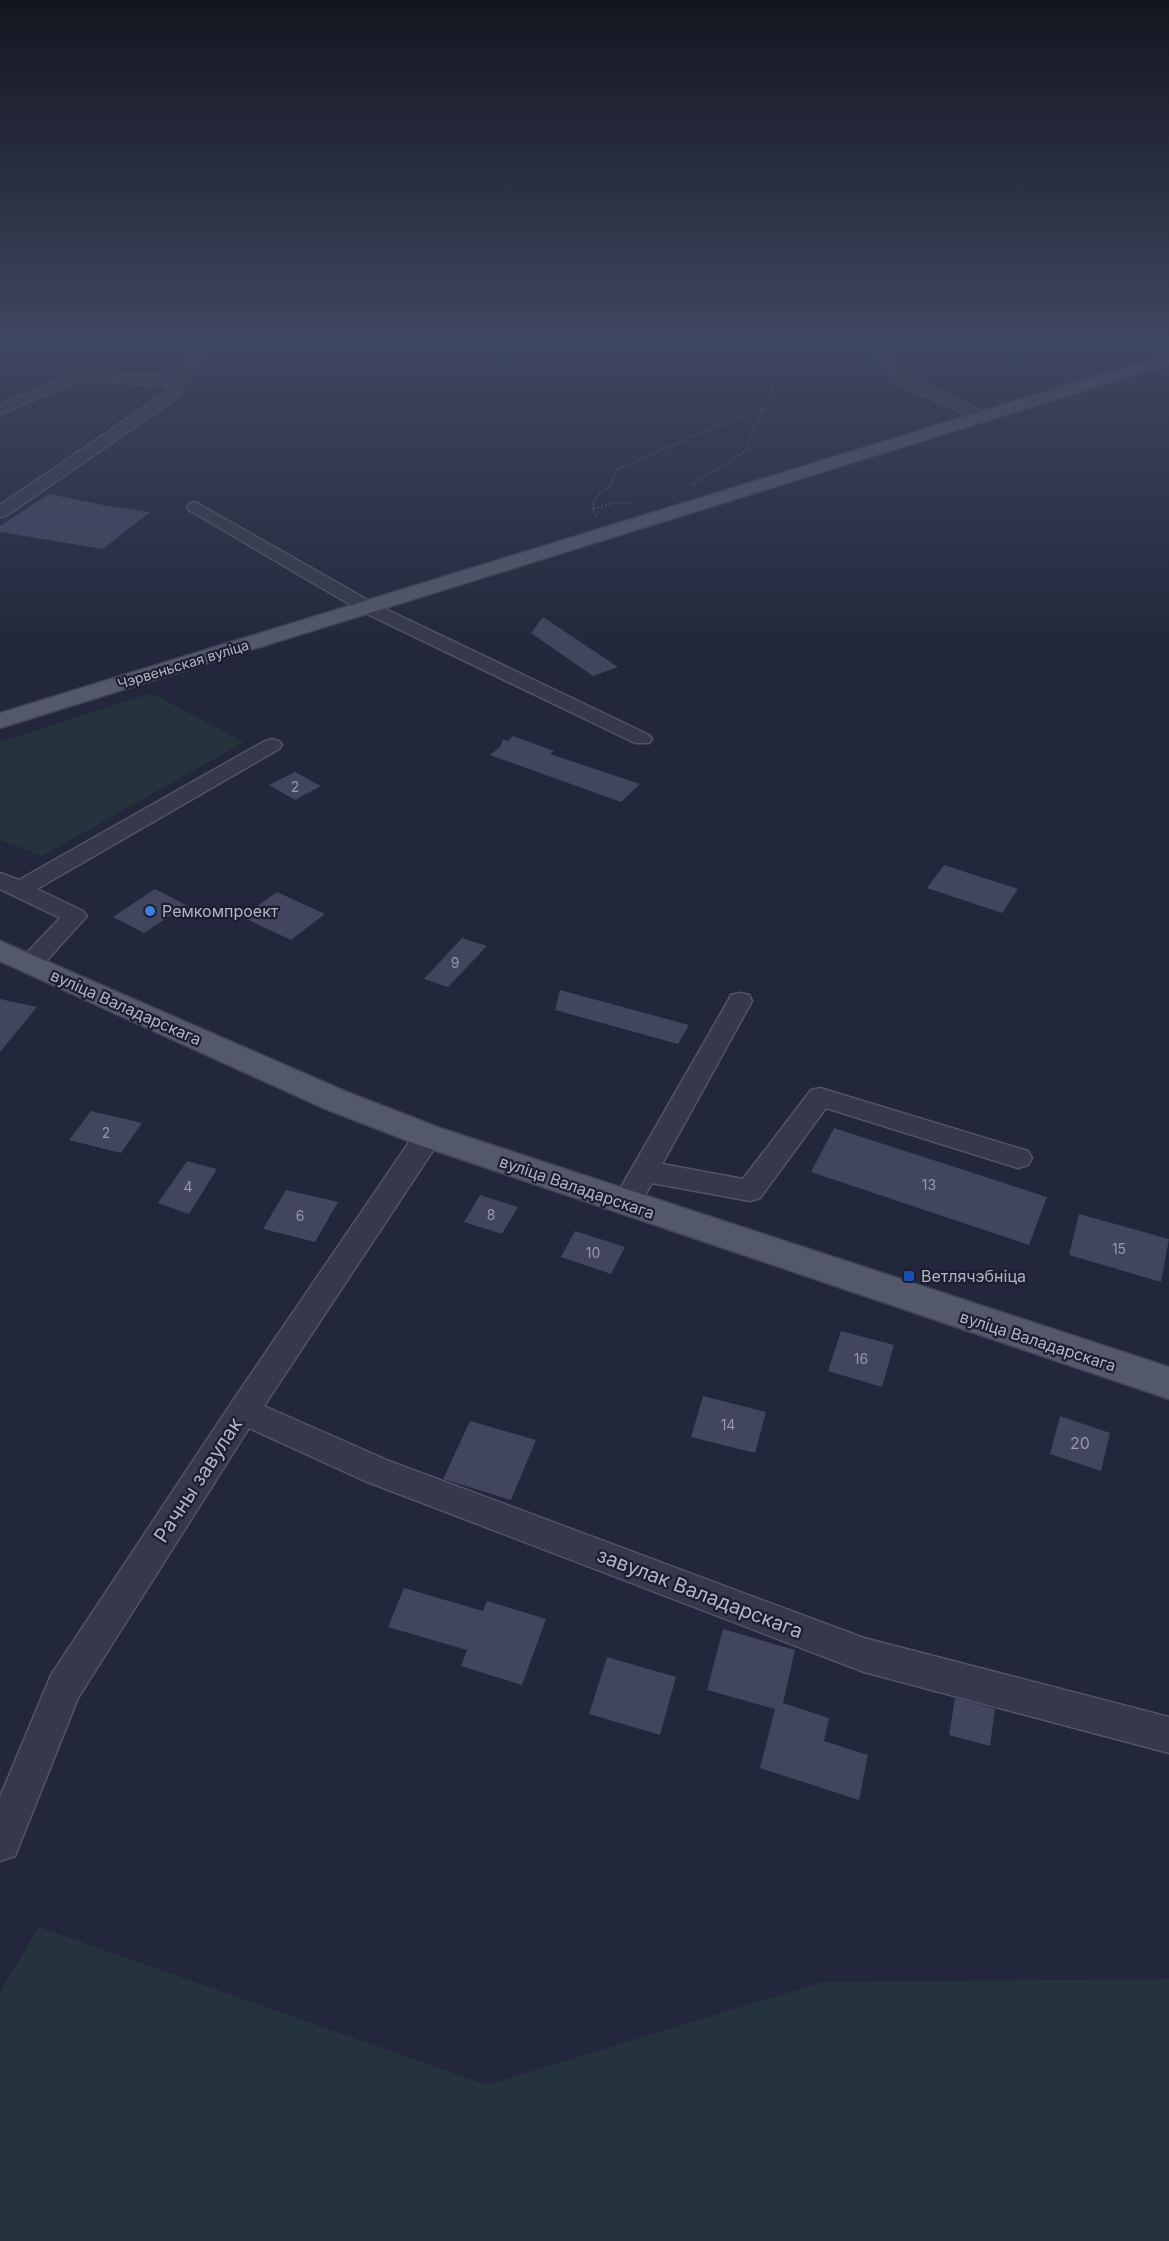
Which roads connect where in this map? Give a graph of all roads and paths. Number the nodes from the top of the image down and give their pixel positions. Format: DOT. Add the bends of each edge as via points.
graph roads {
  1 [pos="98,446"];
  2 [pos="671,446"];
  3 [pos="747,446"];
  4 [pos="891,446"];
  5 [pos="689,487"];
  6 [pos="635,502"];
  7 [pos="195,507"];
  8 [pos="593,509"];
  9 [pos="0,512"];
  10 [pos="596,518"];
  11 [pos="367,607"];
  12 [pos="0,721"];
  13 [pos="642,740"];
  14 [pos="272,745"];
  15 [pos="10,885"];
  16 [pos="15,957"];
  17 [pos="740,1001"];
  18 [pos="428,1136"];
  19 [pos="1018,1158"];
  20 [pos="644,1171"];
  21 [pos="626,1203"];
  22 [pos="1169,1383"];
  23 [pos="243,1411"];
  24 [pos="1169,1735"];
  25 [pos="1,1842"];
  1 -- 9 [label="street"];
  2 -- 8 [label="path" via="615,470 611,485 594,499"];
  3 -- 5 [label="path"];
  4 -- 11 [label="main road, Чэрвеньская вуліца"];
  6 -- 8 [label="path"];
  7 -- 11 [label="street"];
  8 -- 10 [label="path"];
  11 -- 12 [label="main road, Чэрвеньская вуліца"];
  11 -- 13 [label="street"];
  14 -- 15 [label="street"];
  15 -- 16 [label="street" via="75,916"];
  16 -- 18 [label="main road, вуліца Валадарскага" via="335,1100"];
  17 -- 20 [label="street"];
  18 -- 21 [label="main road, вуліца Валадарскага"];
  18 -- 23 [label="street, Рачны завулак"];
  19 -- 20 [label="street" via="820,1097 750,1191"];
  20 -- 21 [label="street"];
  21 -- 22 [label="main road, вуліца Валадарскага"];
  23 -- 24 [label="street, завулак Валадарскага" via="377,1471 864,1655"];
  23 -- 25 [label="street, Рачны завулак" via="64,1687"];
}
